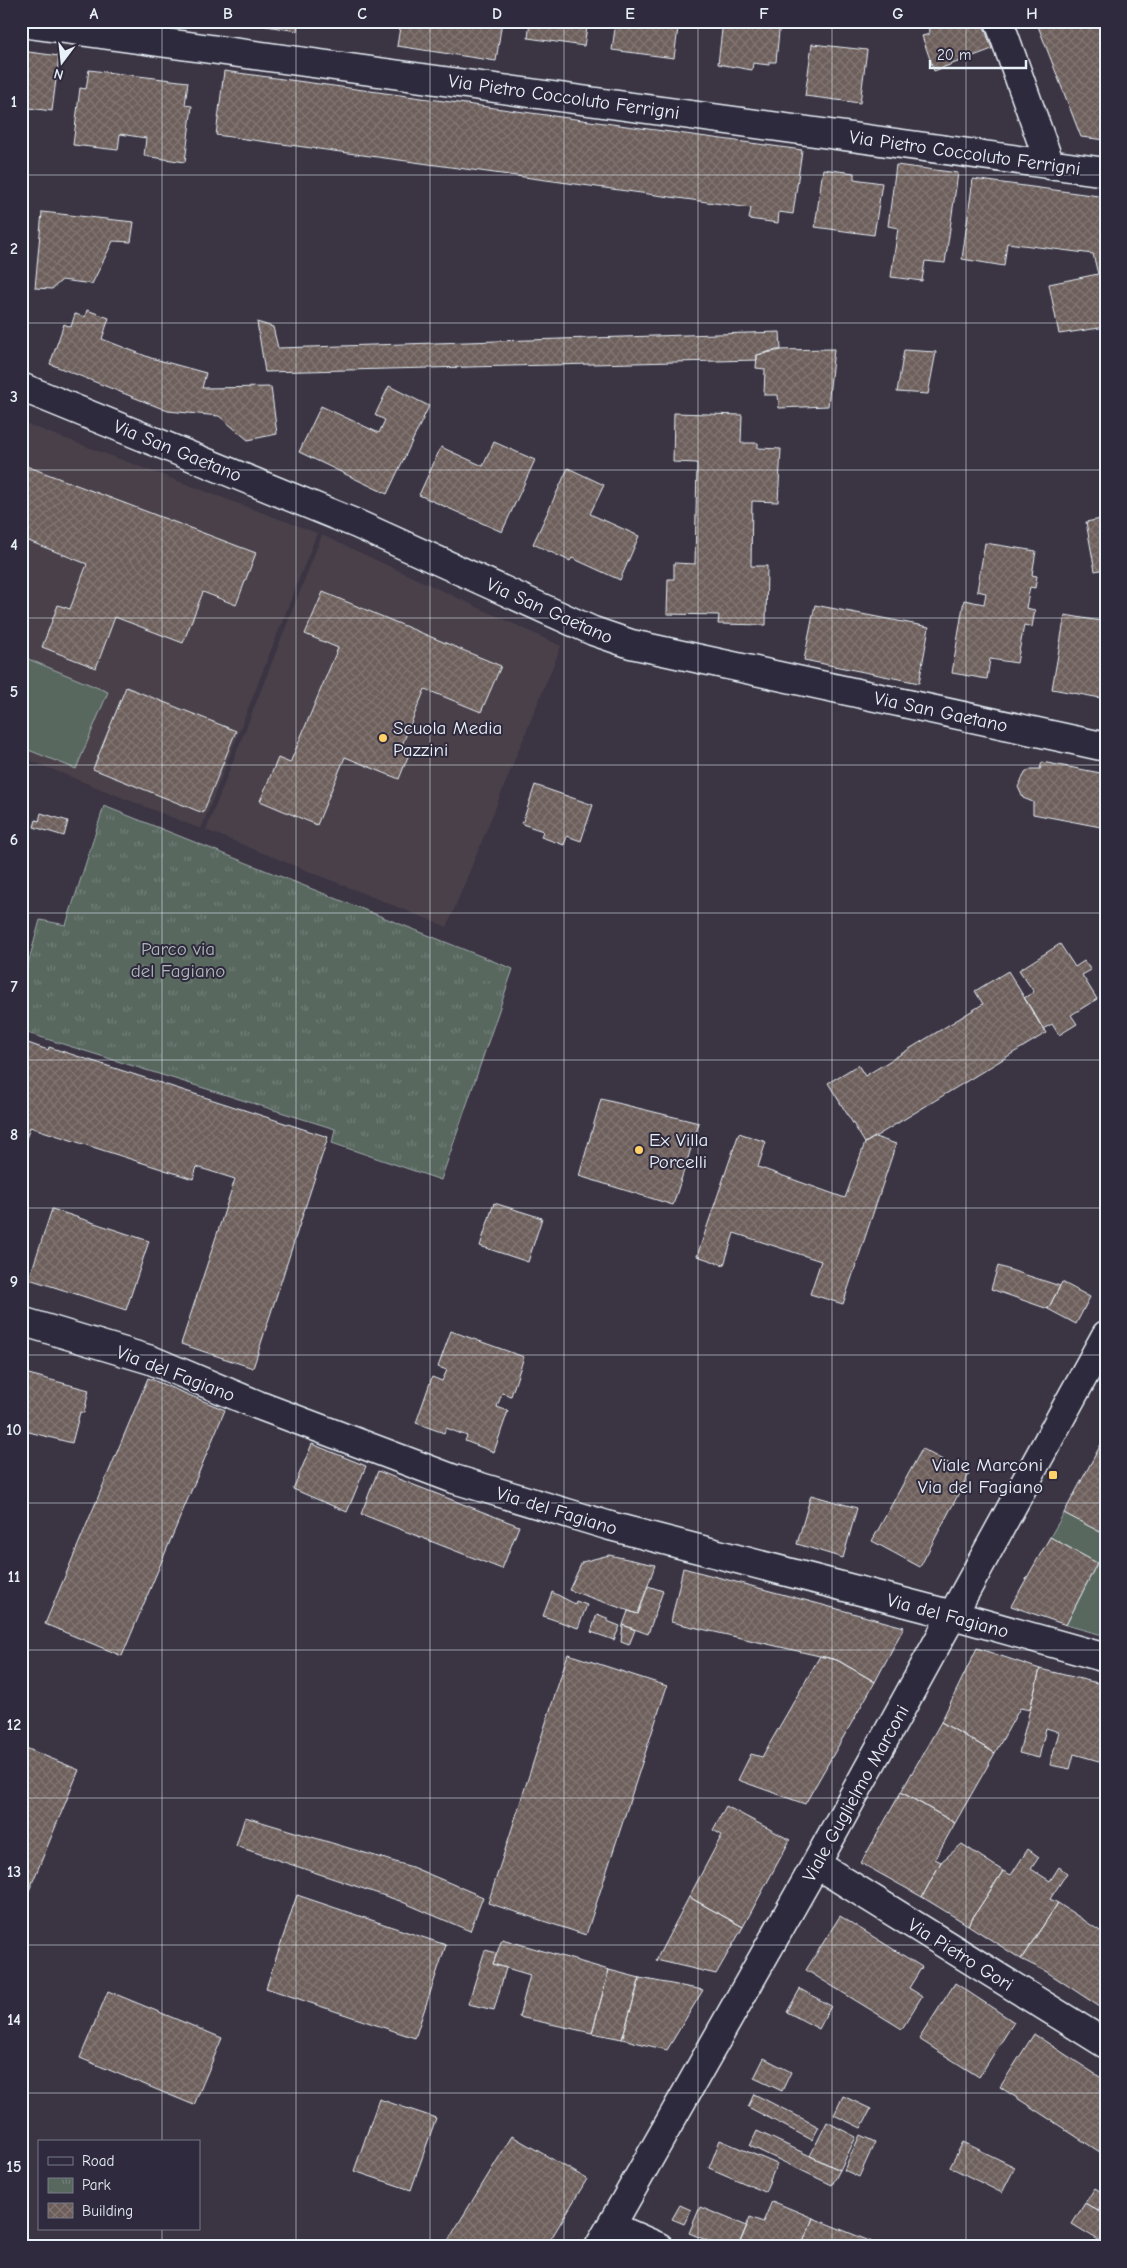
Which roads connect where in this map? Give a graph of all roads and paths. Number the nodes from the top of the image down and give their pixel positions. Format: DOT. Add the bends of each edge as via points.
graph roads {
  1 [pos="999,21"];
  2 [pos="21,23"];
  3 [pos="1050,165"];
  4 [pos="1106,172"];
  5 [pos="21,387"];
  6 [pos="1106,748"];
  7 [pos="21,1320"];
  8 [pos="1106,1336"];
  9 [pos="953,1615"];
  10 [pos="1106,1658"];
  11 [pos="816,1864"];
  12 [pos="1106,2044"];
  13 [pos="605,2237"];
  14 [pos="659,2247"];
  1 -- 3 [label="street"];
  2 -- 3 [label="street, Via Pietro Coccoluto Ferrigni"];
  3 -- 4 [label="street, Via Pietro Coccoluto Ferrigni"];
  5 -- 6 [label="street, Via San Gaetano" via="357,524 593,631 631,644"];
  7 -- 9 [label="street, Via del Fagiano" via="150,1360 258,1405 454,1478 610,1526"];
  8 -- 9 [label="street, Viale Guglielmo Marconi"];
  9 -- 10 [label="street, Via del Fagiano"];
  9 -- 11 [label="street, Viale Guglielmo Marconi"];
  11 -- 12 [label="street, Via Pietro Gori"];
  11 -- 13 [label="street, Viale Guglielmo Marconi"];
  13 -- 14 [label="street"];
}
